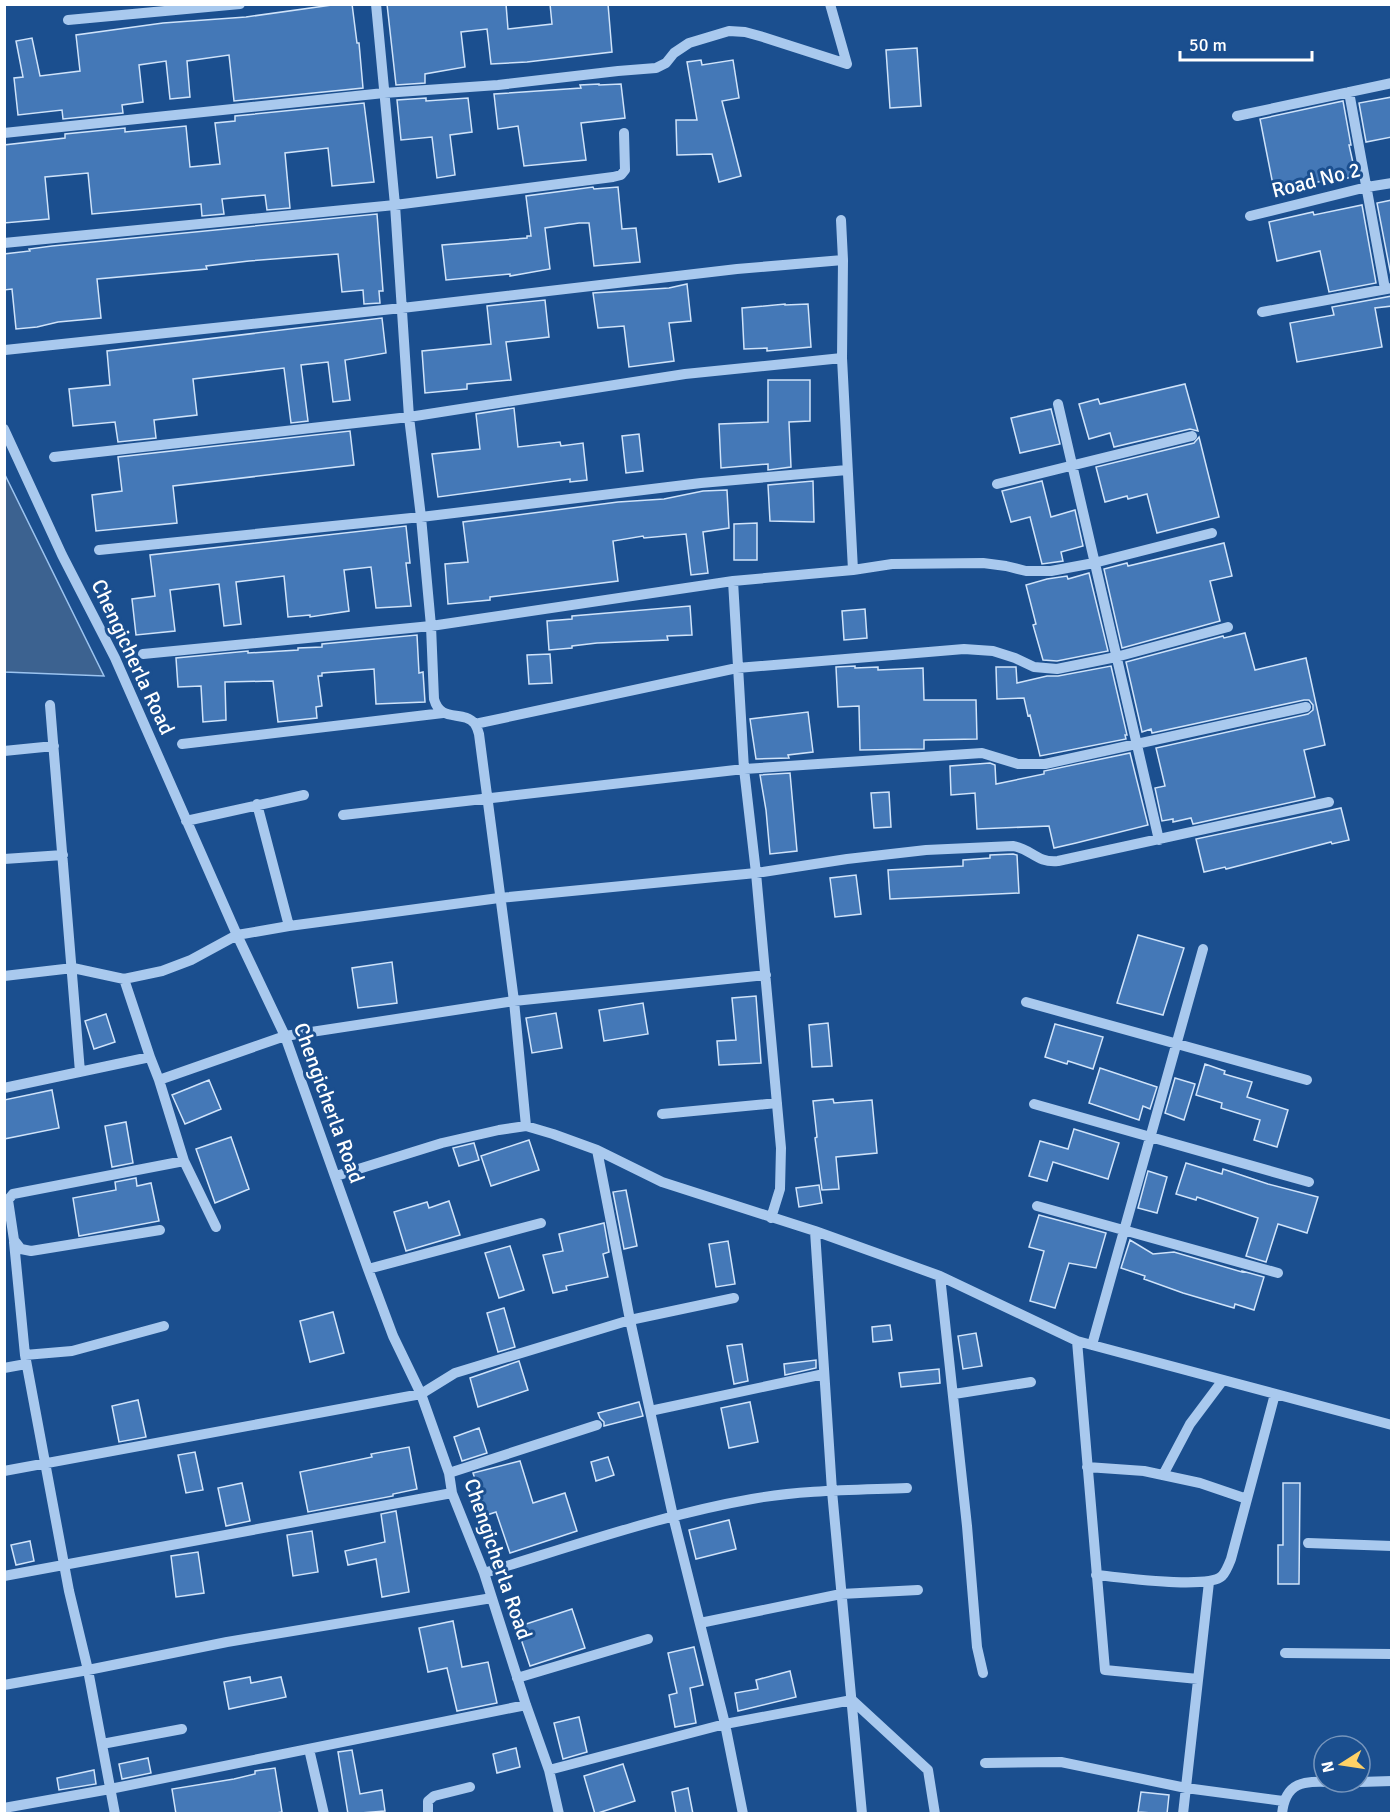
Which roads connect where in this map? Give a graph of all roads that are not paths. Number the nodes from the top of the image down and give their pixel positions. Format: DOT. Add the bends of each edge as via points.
graph roads {
  1 [pos="240,4"];
  2 [pos="376,4"];
  3 [pos="830,4"];
  4 [pos="68,20"];
  5 [pos="1392,83"];
  6 [pos="1349,92"];
  7 [pos="384,93"];
  8 [pos="1237,116"];
  9 [pos="4,133"];
  10 [pos="624,133"];
  11 [pos="1392,183"];
  12 [pos="1367,187"];
  13 [pos="395,205"];
  14 [pos="1250,216"];
  15 [pos="841,220"];
  16 [pos="4,243"];
  17 [pos="843,260"];
  18 [pos="1388,289"];
  19 [pos="402,308"];
  20 [pos="1262,312"];
  21 [pos="5,350"];
  22 [pos="842,358"];
  23 [pos="1058,404"];
  24 [pos="409,417"];
  25 [pos="4,429"];
  26 [pos="1192,436"];
  27 [pos="54,457"];
  28 [pos="1072,466"];
  29 [pos="847,470"];
  30 [pos="997,484"];
  31 [pos="421,517"];
  32 [pos="1212,533"];
  33 [pos="99,550"];
  34 [pos="1094,563"];
  35 [pos="853,570"];
  36 [pos="733,581"];
  37 [pos="431,626"];
  38 [pos="1228,627"];
  39 [pos="143,654"];
  40 [pos="1116,657"];
  41 [pos="738,668"];
  42 [pos="50,705"];
  43 [pos="1306,707"];
  44 [pos="443,713"];
  45 [pos="475,724"];
  46 [pos="182,744"];
  47 [pos="1137,745"];
  48 [pos="54,746"];
  49 [pos="4,751"];
  50 [pos="744,770"];
  51 [pos="304,795"];
  52 [pos="488,797"];
  53 [pos="1329,802"];
  54 [pos="257,804"];
  55 [pos="343,815"];
  56 [pos="186,821"];
  57 [pos="1159,840"];
  58 [pos="63,855"];
  59 [pos="4,859"];
  60 [pos="756,873"];
  61 [pos="499,898"];
  62 [pos="289,926"];
  63 [pos="237,935"];
  64 [pos="1203,949"];
  65 [pos="73,968"];
  66 [pos="766,975"];
  67 [pos="4,976"];
  68 [pos="124,979"];
  69 [pos="514,1001"];
  70 [pos="1026,1002"];
  71 [pos="285,1036"];
  72 [pos="1176,1043"];
  73 [pos="150,1057"];
  74 [pos="80,1072"];
  75 [pos="159,1080"];
  76 [pos="1307,1080"];
  77 [pos="4,1088"];
  78 [pos="777,1103"];
  79 [pos="1034,1104"];
  80 [pos="662,1114"];
  81 [pos="526,1126"];
  82 [pos="1150,1138"];
  83 [pos="597,1150"];
  84 [pos="184,1161"];
  85 [pos="336,1176"];
  86 [pos="1309,1182"];
  87 [pos="1037,1206"];
  88 [pos="771,1218"];
  89 [pos="541,1222"];
  90 [pos="216,1227"];
  91 [pos="160,1230"];
  92 [pos="1124,1230"];
  93 [pos="815,1231"];
  94 [pos="14,1240"];
  95 [pos="368,1269"];
  96 [pos="1278,1273"];
  97 [pos="940,1276"];
  98 [pos="734,1298"];
  99 [pos="630,1320"];
  100 [pos="164,1326"];
  101 [pos="1077,1341"];
  102 [pos="1092,1345"];
  103 [pos="25,1360"];
  104 [pos="4,1368"];
  105 [pos="824,1374"];
  106 [pos="1223,1380"];
  107 [pos="1031,1382"];
  108 [pos="421,1394"];
  109 [pos="954,1394"];
  110 [pos="1275,1394"];
  111 [pos="650,1411"];
  112 [pos="597,1425"];
  113 [pos="1392,1425"];
  114 [pos="44,1464"];
  115 [pos="1087,1467"];
  116 [pos="4,1471"];
  117 [pos="449,1473"];
  118 [pos="1163,1475"];
  119 [pos="907,1488"];
  120 [pos="832,1491"];
  121 [pos="452,1492"];
  122 [pos="1247,1499"];
  123 [pos="673,1516"];
  124 [pos="1308,1543"];
  125 [pos="1392,1546"];
  126 [pos="64,1565"];
  127 [pos="484,1573"];
  128 [pos="1096,1575"];
  129 [pos="4,1576"];
  130 [pos="1209,1582"];
  131 [pos="918,1590"];
  132 [pos="841,1594"];
  133 [pos="492,1598"];
  134 [pos="700,1623"];
  135 [pos="648,1640"];
  136 [pos="1284,1653"];
  137 [pos="1392,1654"];
  138 [pos="88,1670"];
  139 [pos="983,1673"];
  140 [pos="517,1678"];
  141 [pos="1198,1679"];
  142 [pos="4,1685"];
  143 [pos="852,1701"];
  144 [pos="526,1705"];
  145 [pos="725,1724"];
  146 [pos="182,1729"];
  147 [pos="102,1744"];
  148 [pos="309,1749"];
  149 [pos="985,1763"];
  150 [pos="549,1770"];
  151 [pos="1392,1781"];
  152 [pos="1372,1782"];
  153 [pos="1312,1783"];
  154 [pos="470,1787"];
  155 [pos="1186,1788"];
  156 [pos="110,1789"];
  157 [pos="1283,1801"];
  158 [pos="4,1808"];
  159 [pos="115,1814"];
  160 [pos="324,1814"];
  161 [pos="428,1814"];
  162 [pos="559,1814"];
  163 [pos="744,1814"];
  164 [pos="862,1814"];
  165 [pos="935,1814"];
  166 [pos="1183,1814"];
  167 [pos="1282,1814"];
  1 -- 4 [label="street"];
  2 -- 7 [label="street"];
  3 -- 7 [label="street" via="848,64 754,35 729,32 689,43 656,68 498,86"];
  5 -- 6 [label="street"];
  6 -- 8 [label="street"];
  6 -- 12 [label="street"];
  7 -- 9 [label="street"];
  7 -- 13 [label="street"];
  10 -- 13 [label="street" via="626,170 621,175"];
  11 -- 12 [label="street, Road No 2"];
  12 -- 14 [label="street, Road No 2"];
  12 -- 18 [label="street"];
  13 -- 16 [label="street"];
  13 -- 19 [label="street"];
  15 -- 17 [label="street"];
  17 -- 19 [label="street"];
  17 -- 22 [label="street"];
  18 -- 20 [label="street"];
  19 -- 21 [label="street"];
  19 -- 24 [label="street"];
  22 -- 24 [label="street" via="685,374"];
  22 -- 29 [label="street"];
  23 -- 28 [label="street"];
  24 -- 27 [label="street"];
  24 -- 31 [label="street"];
  25 -- 56 [label="street, Chengicherla Road" via="115,658"];
  26 -- 28 [label="street"];
  28 -- 30 [label="street"];
  28 -- 34 [label="street"];
  29 -- 31 [label="street" via="701,483"];
  29 -- 35 [label="street"];
  31 -- 33 [label="street"];
  31 -- 37 [label="street"];
  32 -- 34 [label="street"];
  34 -- 35 [label="street" via="1026,572 966,563 892,564"];
  34 -- 40 [label="street"];
  35 -- 36 [label="street"];
  36 -- 37 [label="street"];
  36 -- 41 [label="street"];
  37 -- 39 [label="street"];
  37 -- 44 [label="street" via="434,699"];
  38 -- 40 [label="street"];
  40 -- 41 [label="street" via="1057,669 1034,667 993,651 964,649"];
  40 -- 47 [label="street"];
  41 -- 45 [label="street"];
  41 -- 50 [label="street"];
  42 -- 48 [label="street"];
  43 -- 47 [label="street"];
  44 -- 45 [label="street"];
  44 -- 46 [label="street"];
  45 -- 52 [label="street"];
  47 -- 50 [label="street" via="1045,764 1018,764 982,753"];
  47 -- 57 [label="street"];
  48 -- 49 [label="street"];
  48 -- 58 [label="street"];
  50 -- 52 [label="street"];
  50 -- 60 [label="street"];
  51 -- 54 [label="street"];
  52 -- 55 [label="street"];
  52 -- 61 [label="street"];
  53 -- 57 [label="street"];
  54 -- 56 [label="street"];
  54 -- 62 [label="street"];
  56 -- 63 [label="street, Chengicherla Road"];
  57 -- 60 [label="street" via="1049,862 1013,846 926,850"];
  58 -- 59 [label="street"];
  58 -- 65 [label="street"];
  60 -- 61 [label="street"];
  60 -- 66 [label="street"];
  61 -- 62 [label="street"];
  61 -- 69 [label="street"];
  62 -- 63 [label="street"];
  63 -- 68 [label="street" via="191,960"];
  63 -- 71 [label="street, Chengicherla Road"];
  64 -- 72 [label="street"];
  65 -- 67 [label="street"];
  65 -- 68 [label="street"];
  65 -- 74 [label="street"];
  66 -- 69 [label="street"];
  66 -- 78 [label="street"];
  68 -- 73 [label="street"];
  69 -- 71 [label="street"];
  69 -- 81 [label="street"];
  70 -- 72 [label="street"];
  71 -- 75 [label="street"];
  71 -- 85 [label="street, Chengicherla Road"];
  72 -- 76 [label="street"];
  72 -- 82 [label="street"];
  73 -- 74 [label="street"];
  73 -- 75 [label="street"];
  74 -- 77 [label="street"];
  75 -- 84 [label="street"];
  78 -- 80 [label="street"];
  78 -- 88 [label="street" via="782,1148 780,1189"];
  79 -- 82 [label="street"];
  81 -- 83 [label="street"];
  81 -- 85 [label="street" via="442,1143"];
  82 -- 86 [label="street"];
  82 -- 92 [label="street"];
  83 -- 88 [label="street" via="662,1182"];
  83 -- 99 [label="street"];
  84 -- 90 [label="street"];
  84 -- 94 [label="street" via="13,1194 8,1208"];
  85 -- 95 [label="street, Chengicherla Road"];
  87 -- 92 [label="street"];
  88 -- 93 [label="street"];
  89 -- 95 [label="street"];
  91 -- 94 [label="street" via="31,1251 21,1249"];
  92 -- 96 [label="street"];
  92 -- 102 [label="street"];
  93 -- 97 [label="street"];
  93 -- 105 [label="street"];
  94 -- 103 [label="street"];
  95 -- 108 [label="street, Chengicherla Road" via="393,1336"];
  97 -- 101 [label="street"];
  97 -- 109 [label="street"];
  98 -- 99 [label="street"];
  99 -- 108 [label="street" via="455,1373"];
  99 -- 111 [label="street"];
  100 -- 103 [label="street"];
  101 -- 102 [label="street"];
  101 -- 115 [label="street"];
  102 -- 106 [label="street"];
  103 -- 104 [label="street"];
  103 -- 114 [label="street"];
  105 -- 111 [label="street"];
  105 -- 120 [label="street"];
  106 -- 110 [label="street"];
  106 -- 118 [label="street" via="1190,1424"];
  107 -- 109 [label="street"];
  108 -- 114 [label="street"];
  108 -- 117 [label="street, Chengicherla Road"];
  109 -- 139 [label="street" via="976,1647"];
  110 -- 113 [label="street"];
  110 -- 122 [label="street"];
  111 -- 123 [label="street"];
  112 -- 117 [label="street"];
  114 -- 116 [label="street"];
  114 -- 126 [label="street"];
  115 -- 118 [label="street"];
  115 -- 128 [label="street"];
  117 -- 121 [label="street, Chengicherla Road"];
  118 -- 122 [label="street"];
  119 -- 120 [label="street"];
  120 -- 123 [label="street" via="754,1498"];
  120 -- 132 [label="street"];
  121 -- 126 [label="street"];
  121 -- 127 [label="street, Chengicherla Road"];
  122 -- 130 [label="street" via="1231,1559 1222,1576"];
  123 -- 127 [label="street"];
  123 -- 134 [label="street"];
  124 -- 125 [label="street"];
  126 -- 129 [label="street"];
  126 -- 138 [label="street"];
  127 -- 133 [label="street, Chengicherla Road"];
  128 -- 130 [label="street" via="1157,1582"];
  128 -- 141 [label="street" via="1105,1670"];
  130 -- 141 [label="street"];
  131 -- 132 [label="street"];
  132 -- 134 [label="street"];
  132 -- 143 [label="street"];
  133 -- 138 [label="street" via="227,1642"];
  133 -- 140 [label="street, Chengicherla Road"];
  134 -- 145 [label="street"];
  135 -- 140 [label="street"];
  136 -- 137 [label="street"];
  138 -- 142 [label="street"];
  138 -- 147 [label="street"];
  140 -- 144 [label="street, Chengicherla Road"];
  141 -- 155 [label="street"];
  143 -- 145 [label="street"];
  143 -- 164 [label="street"];
  143 -- 165 [label="street" via="928,1770"];
  144 -- 148 [label="street"];
  144 -- 150 [label="street, Chengicherla Road"];
  145 -- 150 [label="street"];
  145 -- 163 [label="street"];
  146 -- 147 [label="street"];
  147 -- 156 [label="street"];
  148 -- 156 [label="street"];
  148 -- 160 [label="street"];
  149 -- 155 [label="street" via="1061,1762"];
  150 -- 162 [label="street, Chengicherla Road"];
  151 -- 152 [label="street"];
  153 -- 157 [label="street" via="1298,1783"];
  154 -- 161 [label="street" via="434,1796 428,1801"];
  155 -- 157 [label="street"];
  155 -- 166 [label="street"];
  156 -- 158 [label="street"];
  156 -- 159 [label="street"];
  157 -- 167 [label="street"];
}
